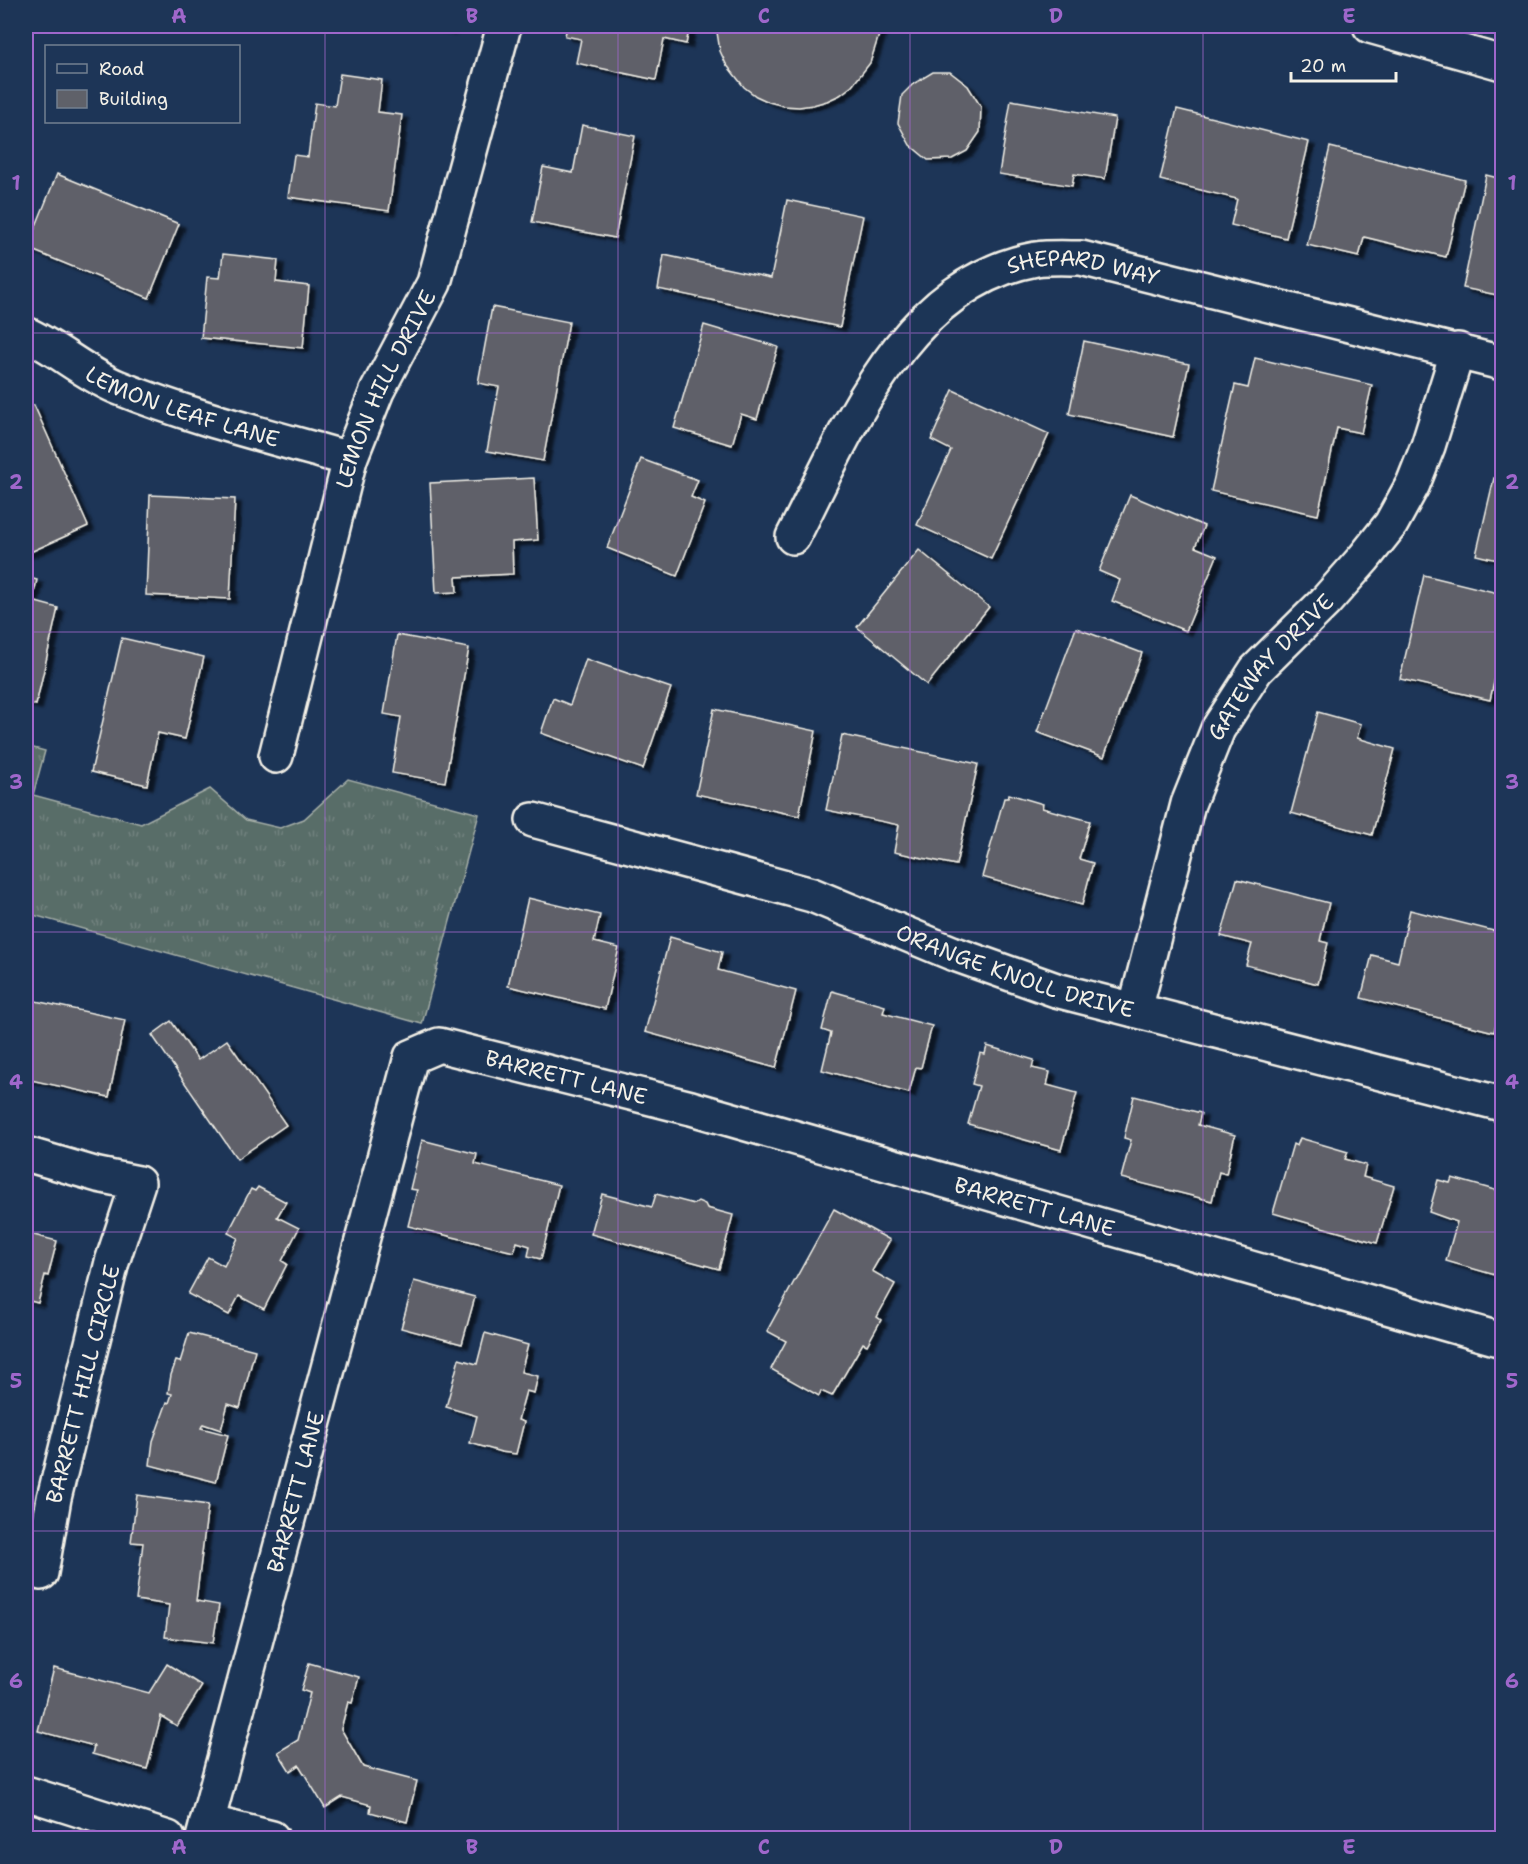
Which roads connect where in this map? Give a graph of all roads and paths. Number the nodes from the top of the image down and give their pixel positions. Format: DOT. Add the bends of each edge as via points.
graph roads {
  1 [pos="504,26"];
  2 [pos="1370,26"];
  3 [pos="1503,63"];
  4 [pos="26,334"];
  5 [pos="1458,350"];
  6 [pos="1503,363"];
  7 [pos="350,459"];
  8 [pos="794,537"];
  9 [pos="276,756"];
  10 [pos="533,820"];
  11 [pos="1135,1010"];
  12 [pos="1503,1104"];
  13 [pos="26,1154"];
  14 [pos="1503,1340"];
  15 [pos="26,1567"];
  16 [pos="26,1793"];
  17 [pos="205,1830"];
  18 [pos="168,1839"];
  19 [pos="272,1839"];
  1 -- 7 [label="street, LEMON HILL DRIVE" via="434,283 377,392"];
  2 -- 3 [label="street"];
  4 -- 7 [label="street, LEMON LEAF LANE" via="125,390 195,416"];
  5 -- 6 [label="street, SHEPARD WAY"];
  5 -- 8 [label="street, SHEPARD WAY" via="1081,258 1037,259 1006,267 978,279 936,309 890,359 859,406"];
  5 -- 11 [label="street, GATEWAY DRIVE" via="1417,475 1391,524 1325,602 1256,670 1218,729 1188,804"];
  7 -- 9 [label="street, LEMON HILL DRIVE"];
  10 -- 11 [label="street, ORANGE KNOLL DRIVE" via="813,895 962,957 1056,990"];
  11 -- 12 [label="street, ORANGE KNOLL DRIVE"];
  13 -- 15 [label="street, BARRETT HILL CIRCLE" via="138,1183 112,1262 54,1498 40,1573"];
  14 -- 17 [label="street, BARRETT LANE" via="691,1108 439,1045 411,1057"];
  16 -- 18 [label="street"];
  17 -- 19 [label="street"];
}
